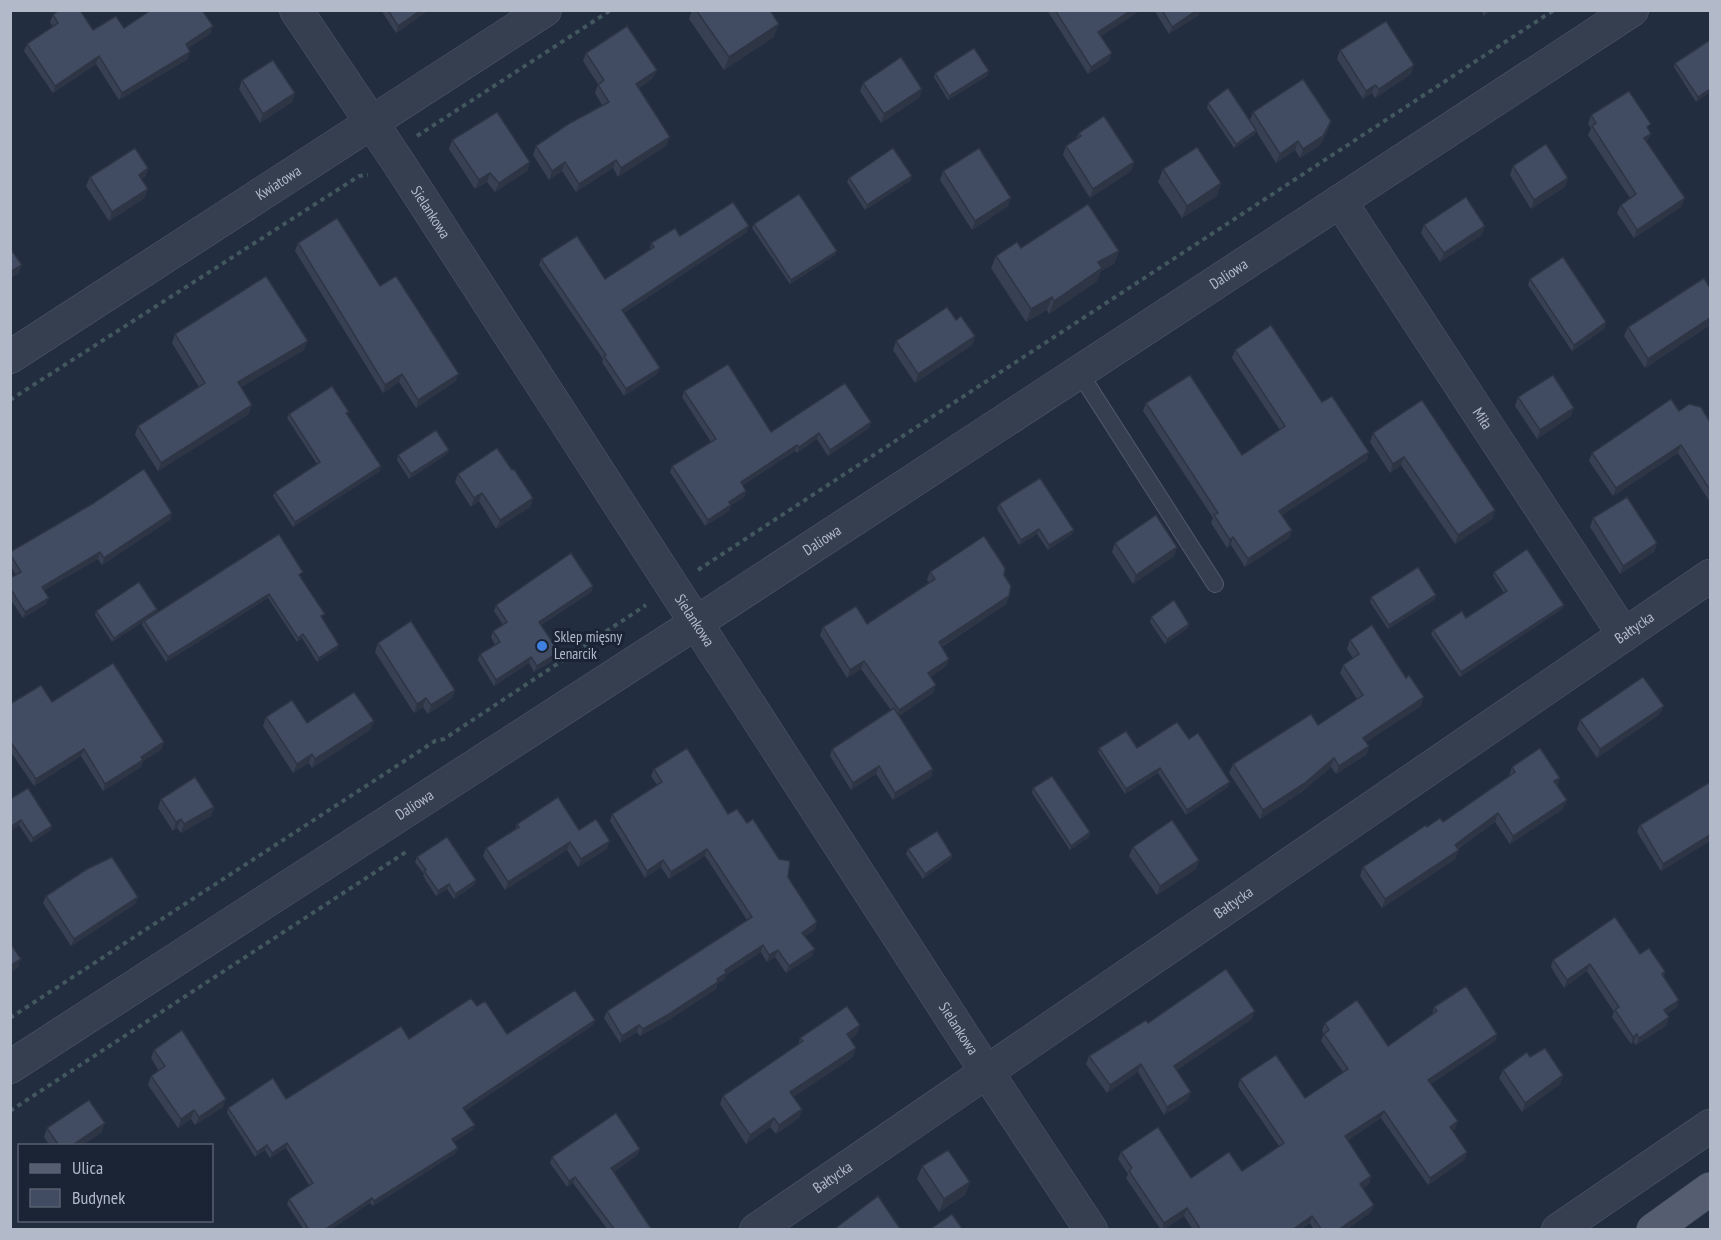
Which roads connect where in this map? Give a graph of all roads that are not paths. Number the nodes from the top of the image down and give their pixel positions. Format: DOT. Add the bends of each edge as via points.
graph roads {
  1 [pos="296,10"];
  2 [pos="545,10"];
  3 [pos="1632,10"];
  4 [pos="372,123"];
  5 [pos="1340,201"];
  6 [pos="10,357"];
  7 [pos="1079,372"];
  8 [pos="1710,576"];
  9 [pos="1215,584"];
  10 [pos="696,622"];
  11 [pos="1624,635"];
  12 [pos="10,1067"];
  13 [pos="988,1071"];
  14 [pos="1710,1125"];
  15 [pos="1710,1189"];
  16 [pos="756,1230"];
  17 [pos="1091,1230"];
  18 [pos="1558,1230"];
  19 [pos="1653,1230"];
  1 -- 4 [label="street, Sielankowa"];
  2 -- 4 [label="street, Kwiatowa"];
  3 -- 5 [label="street, Daliowa"];
  4 -- 6 [label="street, Kwiatowa"];
  4 -- 10 [label="street, Sielankowa"];
  5 -- 7 [label="street, Daliowa"];
  5 -- 11 [label="street, Miła"];
  7 -- 9 [label="lane"];
  7 -- 10 [label="street, Daliowa"];
  8 -- 11 [label="street, Bałtycka"];
  10 -- 12 [label="street, Daliowa"];
  10 -- 13 [label="street, Sielankowa"];
  11 -- 13 [label="street, Bałtycka"];
  13 -- 16 [label="street, Bałtycka"];
  13 -- 17 [label="street, Sielankowa"];
  14 -- 18 [label="street"];
  15 -- 19 [label="main road"];
}
